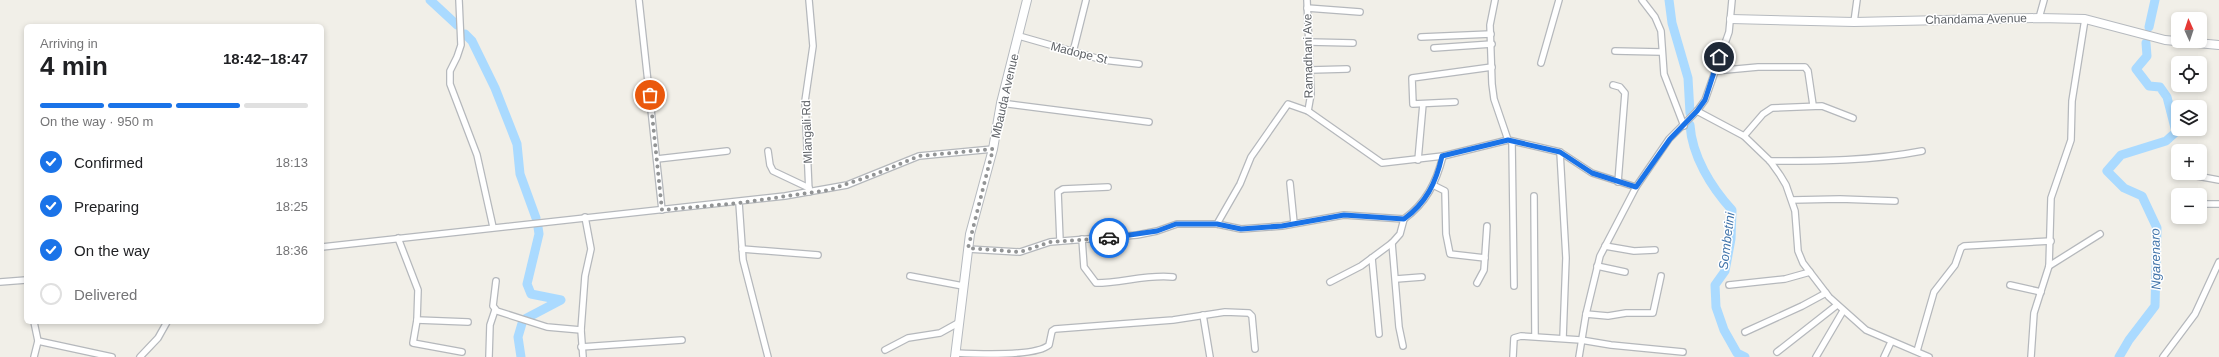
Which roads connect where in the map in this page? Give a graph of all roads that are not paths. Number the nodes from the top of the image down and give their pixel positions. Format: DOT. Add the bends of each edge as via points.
graph roads {
  1 [pos="459,0"];
  2 [pos="639,0"];
  3 [pos="809,0"];
  4 [pos="1027,0"];
  5 [pos="1086,0"];
  6 [pos="1307,0"];
  7 [pos="1495,0"];
  8 [pos="1559,0"];
  9 [pos="1642,0"];
  10 [pos="1732,0"];
  11 [pos="1857,0"];
  12 [pos="2044,0"];
  13 [pos="1307,8"];
  14 [pos="1360,12"];
  15 [pos="2039,18"];
  16 [pos="1731,19"];
  17 [pos="2085,19"];
  18 [pos="1854,22"];
  19 [pos="1491,34"];
  20 [pos="1019,36"];
  21 [pos="1422,37"];
  22 [pos="1309,42"];
  23 [pos="1352,43"];
  24 [pos="1492,44"];
  25 [pos="2219,45"];
  26 [pos="1434,48"];
  27 [pos="1615,51"];
  28 [pos="1073,52"];
  29 [pos="1662,52"];
  30 [pos="1541,63"];
  31 [pos="1139,64"];
  32 [pos="1492,67"];
  33 [pos="1347,69"];
  34 [pos="1310,70"];
  35 [pos="1715,71"];
  36 [pos="1612,86"];
  37 [pos="1455,102"];
  38 [pos="1002,103"];
  39 [pos="1423,104"];
  40 [pos="1813,105"];
  41 [pos="1308,111"];
  42 [pos="1697,111"];
  43 [pos="1853,118"];
  44 [pos="1149,122"];
  45 [pos="1684,126"];
  46 [pos="1744,136"];
  47 [pos="1510,141"];
  48 [pos="993,149"];
  49 [pos="727,151"];
  50 [pos="768,151"];
  51 [pos="1922,151"];
  52 [pos="1560,152"];
  53 [pos="1442,156"];
  54 [pos="657,159"];
  55 [pos="1418,160"];
  56 [pos="1770,161"];
  57 [pos="2207,178"];
  58 [pos="2219,180"];
  59 [pos="1618,182"];
  60 [pos="1290,183"];
  61 [pos="1433,185"];
  62 [pos="1108,187"];
  63 [pos="1636,187"];
  64 [pos="809,190"];
  65 [pos="1534,196"];
  66 [pos="1792,200"];
  67 [pos="1895,201"];
  68 [pos="739,203"];
  69 [pos="2207,204"];
  70 [pos="2219,204"];
  71 [pos="662,210"];
  72 [pos="585,217"];
  73 [pos="1404,219"];
  74 [pos="1294,223"];
  75 [pos="1217,224"];
  76 [pos="1487,226"];
  77 [pos="493,227"];
  78 [pos="2100,234"];
  79 [pos="398,238"];
  80 [pos="1082,239"];
  81 [pos="1060,241"];
  82 [pos="2051,241"];
  83 [pos="1392,243"];
  84 [pos="1604,246"];
  85 [pos="324,247"];
  86 [pos="968,248"];
  87 [pos="742,249"];
  88 [pos="1655,250"];
  89 [pos="818,255"];
  90 [pos="1372,258"];
  91 [pos="1485,258"];
  92 [pos="2219,262"];
  93 [pos="1597,266"];
  94 [pos="2050,266"];
  95 [pos="1625,272"];
  96 [pos="1810,272"];
  97 [pos="910,276"];
  98 [pos="1661,276"];
  99 [pos="1173,277"];
  100 [pos="1422,277"];
  101 [pos="1396,279"];
  102 [pos="24,280"];
  103 [pos="496,281"];
  104 [pos="0,282"];
  105 [pos="1330,282"];
  106 [pos="1477,283"];
  107 [pos="1729,285"];
  108 [pos="2010,285"];
  109 [pos="962,286"];
  110 [pos="1514,286"];
  111 [pos="2041,292"];
  112 [pos="1826,293"];
  113 [pos="1837,305"];
  114 [pos="495,310"];
  115 [pos="1844,311"];
  116 [pos="1586,314"];
  117 [pos="1202,315"];
  118 [pos="417,320"];
  119 [pos="468,322"];
  120 [pos="958,323"];
  121 [pos="34,324"];
  122 [pos="166,324"];
  123 [pos="581,330"];
  124 [pos="1745,332"];
  125 [pos="1379,334"];
  126 [pos="1535,336"];
  127 [pos="1563,338"];
  128 [pos="682,340"];
  129 [pos="1582,340"];
  130 [pos="38,341"];
  131 [pos="1890,342"];
  132 [pos="1403,346"];
  133 [pos="582,347"];
  134 [pos="1255,349"];
  135 [pos="885,350"];
  136 [pos="1917,351"];
  137 [pos="462,352"];
  138 [pos="1683,352"];
  139 [pos="1777,352"];
  140 [pos="955,355"];
  141 [pos="34,357"];
  142 [pos="112,357"];
  143 [pos="140,357"];
  144 [pos="489,357"];
  145 [pos="583,357"];
  146 [pos="768,357"];
  147 [pos="1210,357"];
  148 [pos="1513,357"];
  149 [pos="1579,357"];
  150 [pos="1816,357"];
  151 [pos="1884,357"];
  152 [pos="1929,357"];
  153 [pos="2031,357"];
  154 [pos="2164,357"];
  1 -- 77 [label="street" via="461,45 450,71 450,84 477,154"];
  2 -- 54 [label="street"];
  3 -- 64 [label="street, Mlangali Rd" via="813,53 805,102"];
  4 -- 20 [label="street, Mbauda Avenue"];
  5 -- 28 [label="street"];
  6 -- 13 [label="street, Ramadhani Ave"];
  7 -- 19 [label="street" via="1490,20"];
  8 -- 30 [label="street"];
  9 -- 29 [label="street" via="1659,23"];
  10 -- 16 [label="street"];
  11 -- 18 [label="street"];
  12 -- 15 [label="street"];
  13 -- 14 [label="street"];
  13 -- 22 [label="street, Ramadhani Ave"];
  15 -- 17 [label="street, Chandama Avenue"];
  15 -- 18 [label="street, Chandama Avenue"];
  16 -- 18 [label="street, Chandama Avenue"];
  16 -- 35 [label="street"];
  17 -- 25 [label="street, Chandama Avenue" via="2164,40"];
  17 -- 82 [label="street" via="2072,101 2071,140 2051,198"];
  19 -- 21 [label="street"];
  19 -- 24 [label="street"];
  20 -- 28 [label="street, Madope St"];
  20 -- 38 [label="street, Mbauda Avenue"];
  22 -- 23 [label="street"];
  22 -- 34 [label="street, Ramadhani Ave"];
  24 -- 26 [label="street"];
  24 -- 32 [label="street"];
  27 -- 29 [label="street"];
  28 -- 31 [label="street, Madope St" via="1109,62"];
  29 -- 45 [label="street" via="1667,84"];
  32 -- 39 [label="street" via="1434,77 1413,77 1412,102"];
  32 -- 47 [label="street" via="1492,92"];
  33 -- 34 [label="street"];
  34 -- 41 [label="street, Ramadhani Ave" via="1311,94"];
  35 -- 40 [label="street" via="1758,67 1805,67 1808,71"];
  35 -- 42 [label="street" via="1709,92"];
  36 -- 59 [label="street" via="1623,90 1625,98"];
  37 -- 39 [label="street"];
  38 -- 44 [label="street"];
  38 -- 48 [label="street, Mbauda Avenue"];
  39 -- 55 [label="street"];
  40 -- 43 [label="street"];
  40 -- 46 [label="street" via="1768,110"];
  41 -- 55 [label="street" via="1379,162"];
  41 -- 75 [label="street" via="1290,103 1286,106 1251,157 1240,184"];
  42 -- 45 [label="street"];
  42 -- 46 [label="street"];
  45 -- 63 [label="street" via="1661,150"];
  46 -- 56 [label="street"];
  47 -- 52 [label="street"];
  47 -- 53 [label="street"];
  47 -- 110 [label="street"];
  48 -- 64 [label="street" via="919,156 847,185"];
  48 -- 86 [label="street, Mbauda Avenue"];
  49 -- 54 [label="street"];
  50 -- 64 [label="street" via="773,171"];
  51 -- 56 [label="street" via="1841,161"];
  52 -- 59 [label="street" via="1592,173"];
  52 -- 127 [label="street" via="1566,258"];
  53 -- 55 [label="street"];
  53 -- 61 [label="street"];
  54 -- 71 [label="street"];
  56 -- 66 [label="street" via="1786,185"];
  57 -- 58 [label="street"];
  59 -- 63 [label="street"];
  60 -- 74 [label="street"];
  61 -- 73 [label="street" via="1426,198"];
  61 -- 91 [label="street" via="1445,191 1450,254"];
  62 -- 81 [label="street" via="1063,189 1058,192"];
  63 -- 84 [label="street"];
  64 -- 68 [label="street"];
  65 -- 126 [label="street"];
  66 -- 67 [label="street"];
  66 -- 96 [label="street" via="1798,251"];
  68 -- 71 [label="street"];
  68 -- 87 [label="street"];
  69 -- 70 [label="street"];
  71 -- 72 [label="street"];
  72 -- 77 [label="street"];
  72 -- 123 [label="street" via="591,249 585,276"];
  73 -- 74 [label="street" via="1344,215"];
  73 -- 83 [label="street" via="1400,234"];
  74 -- 75 [label="street" via="1241,229"];
  75 -- 80 [label="street" via="1176,224 1137,235"];
  76 -- 91 [label="street"];
  77 -- 79 [label="street"];
  78 -- 94 [label="street"];
  79 -- 85 [label="street"];
  79 -- 118 [label="street" via="418,290"];
  80 -- 81 [label="street"];
  80 -- 99 [label="street" via="1084,267 1096,283"];
  81 -- 86 [label="street" via="1020,252"];
  82 -- 94 [label="street"];
  82 -- 136 [label="street" via="1971,244 1961,248 1955,264 1934,292"];
  83 -- 90 [label="street"];
  83 -- 101 [label="street"];
  84 -- 88 [label="street" via="1634,251"];
  84 -- 93 [label="street"];
  86 -- 109 [label="street, Mbauda Avenue"];
  87 -- 89 [label="street"];
  87 -- 146 [label="street"];
  90 -- 105 [label="street"];
  90 -- 125 [label="street"];
  91 -- 106 [label="street" via="1484,272"];
  92 -- 154 [label="street" via="2200,306"];
  93 -- 95 [label="street"];
  93 -- 116 [label="street"];
  94 -- 111 [label="street"];
  96 -- 107 [label="street" via="1785,279"];
  96 -- 112 [label="street"];
  97 -- 109 [label="street"];
  98 -- 116 [label="street" via="1653,313 1608,316"];
  100 -- 101 [label="street"];
  101 -- 132 [label="street" via="1399,327"];
  102 -- 104 [label="street"];
  103 -- 114 [label="street" via="493,306"];
  108 -- 111 [label="street"];
  109 -- 120 [label="street, Mbauda Avenue"];
  111 -- 153 [label="street" via="2033,322"];
  112 -- 113 [label="street"];
  112 -- 124 [label="street"];
  113 -- 115 [label="street"];
  113 -- 139 [label="street"];
  114 -- 123 [label="street" via="536,324"];
  114 -- 144 [label="street" via="490,325"];
  115 -- 131 [label="street" via="1866,330"];
  115 -- 150 [label="street"];
  116 -- 129 [label="street"];
  117 -- 134 [label="street" via="1250,313"];
  117 -- 140 [label="street" via="1143,323 1055,329 1052,331 1049,345 1038,352"];
  117 -- 147 [label="street"];
  118 -- 119 [label="street"];
  118 -- 137 [label="street" via="414,344"];
  120 -- 135 [label="street" via="940,333 908,338"];
  120 -- 140 [label="street, Mbauda Avenue"];
  121 -- 130 [label="street"];
  122 -- 143 [label="street" via="158,338"];
  123 -- 133 [label="street"];
  126 -- 127 [label="street"];
  126 -- 148 [label="street" via="1515,337"];
  127 -- 129 [label="street"];
  128 -- 133 [label="street"];
  129 -- 138 [label="street"];
  129 -- 149 [label="street"];
  130 -- 141 [label="street"];
  130 -- 142 [label="street"];
  131 -- 136 [label="street"];
  131 -- 151 [label="street"];
  133 -- 145 [label="street"];
  136 -- 152 [label="street"];
}
